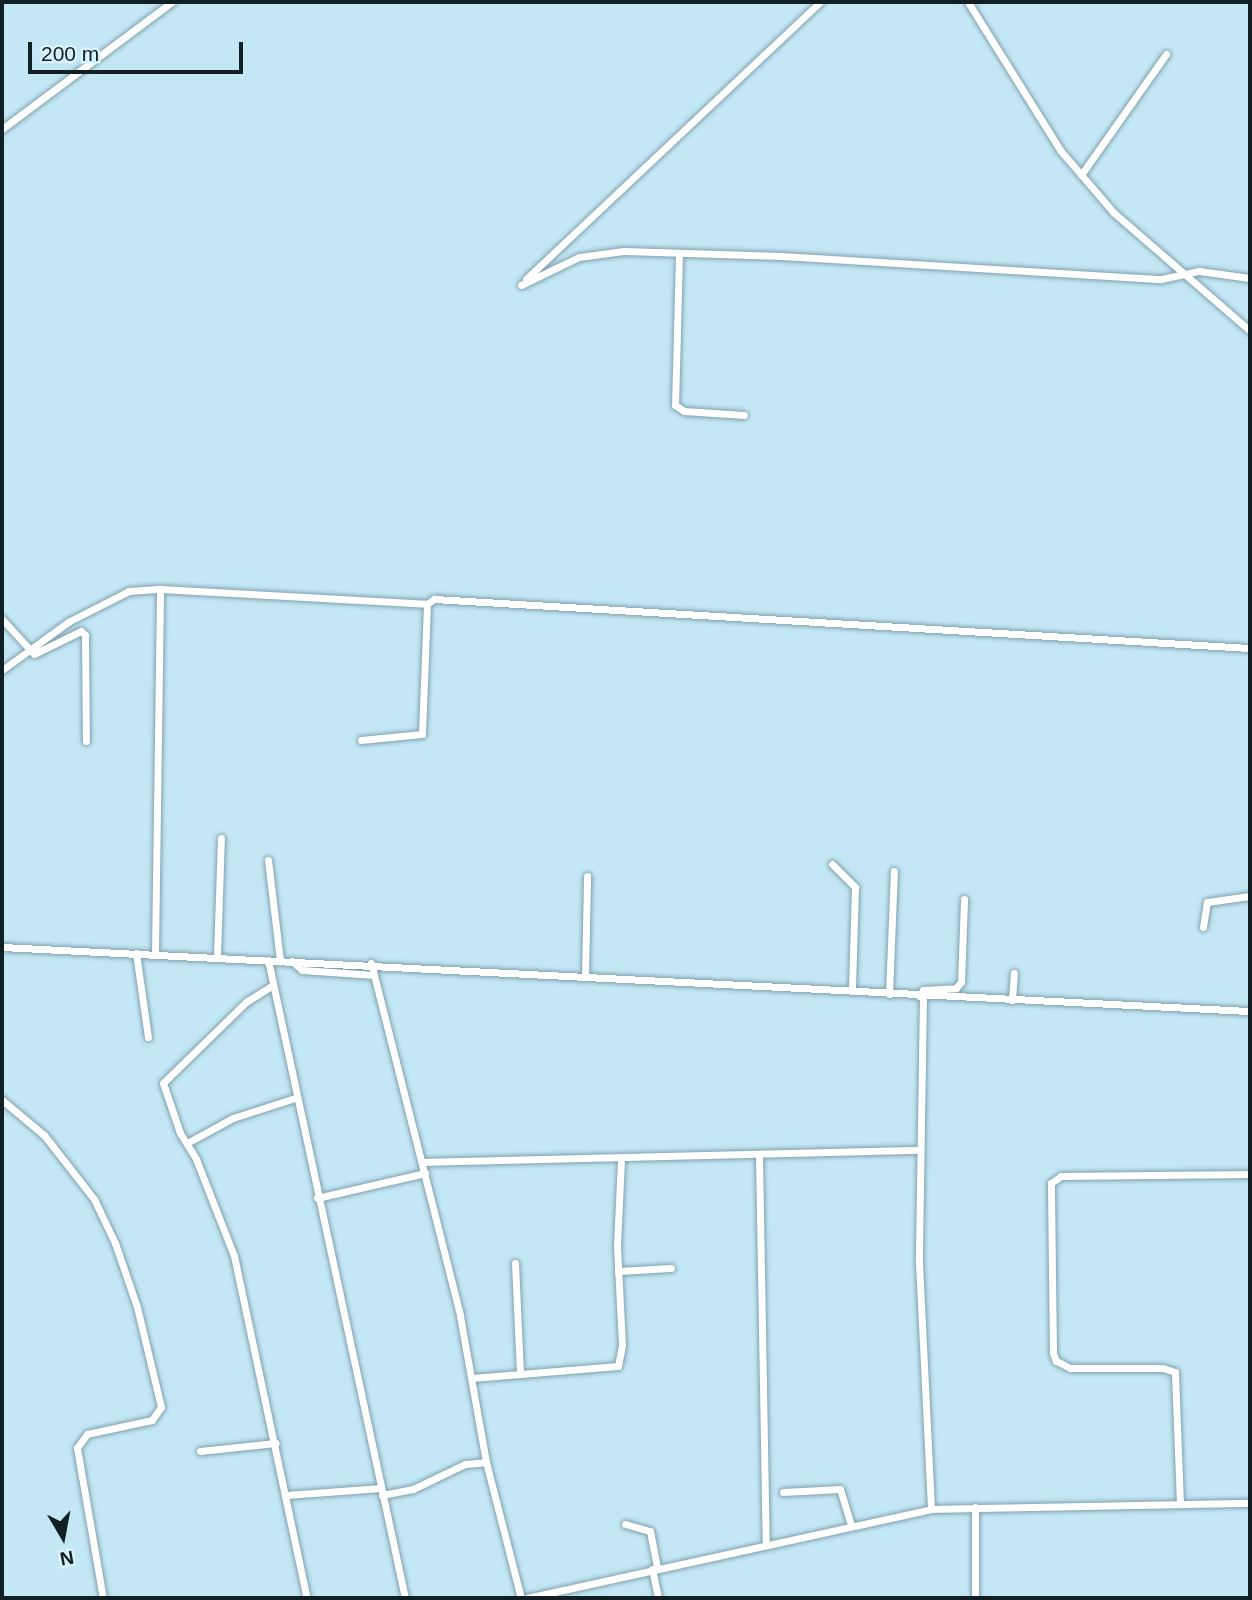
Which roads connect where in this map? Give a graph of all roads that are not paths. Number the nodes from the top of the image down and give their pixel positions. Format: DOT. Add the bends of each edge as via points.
graph roads {
  1 [pos="172,2"];
  2 [pos="820,2"];
  3 [pos="968,2"];
  4 [pos="1166,54"];
  5 [pos="2,129"];
  6 [pos="1082,175"];
  7 [pos="679,254"];
  8 [pos="1184,277"];
  9 [pos="1250,278"];
  10 [pos="1250,331"];
  11 [pos="744,415"];
  12 [pos="160,589"];
  13 [pos="427,604"];
  14 [pos="2,619"];
  15 [pos="1250,649"];
  16 [pos="28,650"];
  17 [pos="2,670"];
  18 [pos="361,740"];
  19 [pos="86,741"];
  20 [pos="221,838"];
  21 [pos="268,860"];
  22 [pos="832,864"];
  23 [pos="894,871"];
  24 [pos="587,876"];
  25 [pos="1250,897"];
  26 [pos="964,899"];
  27 [pos="1203,927"];
  28 [pos="2,947"];
  29 [pos="136,953"];
  30 [pos="155,953"];
  31 [pos="217,957"];
  32 [pos="268,960"];
  33 [pos="280,961"];
  34 [pos="292,961"];
  35 [pos="371,963"];
  36 [pos="1014,973"];
  37 [pos="374,975"];
  38 [pos="585,975"];
  39 [pos="273,985"];
  40 [pos="852,991"];
  41 [pos="889,994"];
  42 [pos="921,996"];
  43 [pos="1012,1000"];
  44 [pos="1250,1010"];
  45 [pos="148,1037"];
  46 [pos="295,1098"];
  47 [pos="2,1100"];
  48 [pos="187,1143"];
  49 [pos="918,1150"];
  50 [pos="760,1157"];
  51 [pos="621,1159"];
  52 [pos="423,1162"];
  53 [pos="425,1173"];
  54 [pos="1250,1174"];
  55 [pos="317,1198"];
  56 [pos="515,1263"];
  57 [pos="671,1268"];
  58 [pos="618,1271"];
  59 [pos="520,1374"];
  60 [pos="472,1378"];
  61 [pos="276,1443"];
  62 [pos="200,1451"];
  63 [pos="486,1462"];
  64 [pos="382,1491"];
  65 [pos="783,1492"];
  66 [pos="286,1495"];
  67 [pos="1250,1503"];
  68 [pos="1180,1504"];
  69 [pos="975,1507"];
  70 [pos="931,1509"];
  71 [pos="625,1524"];
  72 [pos="851,1525"];
  73 [pos="766,1543"];
  74 [pos="654,1568"];
  75 [pos="103,1598"];
  76 [pos="307,1598"];
  77 [pos="405,1598"];
  78 [pos="521,1598"];
  79 [pos="527,1598"];
  80 [pos="658,1598"];
  81 [pos="975,1598"];
  1 -- 5 [label="street"];
  2 -- 7 [label="street" via="521,285 579,257 624,251"];
  3 -- 6 [label="street" via="1060,150"];
  4 -- 6 [label="street"];
  6 -- 8 [label="street" via="1114,213"];
  7 -- 8 [label="street"];
  7 -- 11 [label="street" via="674,401 684,411"];
  8 -- 9 [label="street" via="1199,271"];
  8 -- 10 [label="street"];
  12 -- 13 [label="street"];
  12 -- 16 [label="street" via="128,591 92,607"];
  12 -- 30 [label="street"];
  13 -- 15 [label="street" via="466,600"];
  13 -- 18 [label="street" via="422,734"];
  14 -- 16 [label="street"];
  16 -- 17 [label="street"];
  16 -- 19 [label="street" via="42,653 80,631 85,635"];
  20 -- 31 [label="street"];
  21 -- 33 [label="street"];
  22 -- 40 [label="street" via="855,887"];
  23 -- 41 [label="street"];
  24 -- 38 [label="street"];
  25 -- 27 [label="street" via="1207,902"];
  26 -- 42 [label="street" via="961,982 956,988 923,990"];
  28 -- 29 [label="street"];
  29 -- 30 [label="street"];
  29 -- 45 [label="street"];
  30 -- 31 [label="street"];
  31 -- 32 [label="street"];
  32 -- 33 [label="street"];
  32 -- 39 [label="street"];
  33 -- 34 [label="street"];
  34 -- 35 [label="street"];
  34 -- 37 [label="street" via="302,970"];
  35 -- 37 [label="street"];
  35 -- 38 [label="street"];
  36 -- 43 [label="street"];
  37 -- 52 [label="street"];
  38 -- 40 [label="street"];
  39 -- 46 [label="street"];
  39 -- 48 [label="street" via="247,1001 164,1078"];
  40 -- 41 [label="street"];
  41 -- 42 [label="street"];
  42 -- 43 [label="street"];
  42 -- 49 [label="street"];
  43 -- 44 [label="street"];
  46 -- 48 [label="street" via="233,1118"];
  46 -- 55 [label="street"];
  47 -- 75 [label="street" via="44,1135 94,1199 116,1243 159,1397 158,1417 87,1434 77,1448"];
  48 -- 61 [label="street" via="228,1234"];
  49 -- 50 [label="street"];
  49 -- 70 [label="street"];
  50 -- 51 [label="street"];
  50 -- 73 [label="street"];
  51 -- 52 [label="street"];
  51 -- 58 [label="street"];
  52 -- 53 [label="street"];
  53 -- 55 [label="street"];
  53 -- 60 [label="street"];
  54 -- 68 [label="street" via="1061,1176 1051,1183 1056,1361 1070,1368 1163,1368 1175,1372"];
  55 -- 64 [label="street"];
  56 -- 59 [label="street"];
  57 -- 58 [label="street"];
  58 -- 59 [label="street" via="622,1345 618,1366"];
  59 -- 60 [label="street"];
  60 -- 63 [label="street"];
  61 -- 62 [label="street"];
  61 -- 66 [label="street"];
  63 -- 64 [label="street" via="465,1464 413,1489"];
  63 -- 78 [label="street"];
  64 -- 66 [label="street"];
  64 -- 77 [label="street"];
  65 -- 72 [label="street" via="840,1489"];
  66 -- 76 [label="street"];
  67 -- 68 [label="street"];
  68 -- 69 [label="street"];
  69 -- 70 [label="street"];
  69 -- 81 [label="street"];
  70 -- 72 [label="street"];
  71 -- 74 [label="street" via="650,1531"];
  72 -- 73 [label="street"];
  73 -- 74 [label="street"];
  74 -- 79 [label="street"];
  74 -- 80 [label="street"];
}
